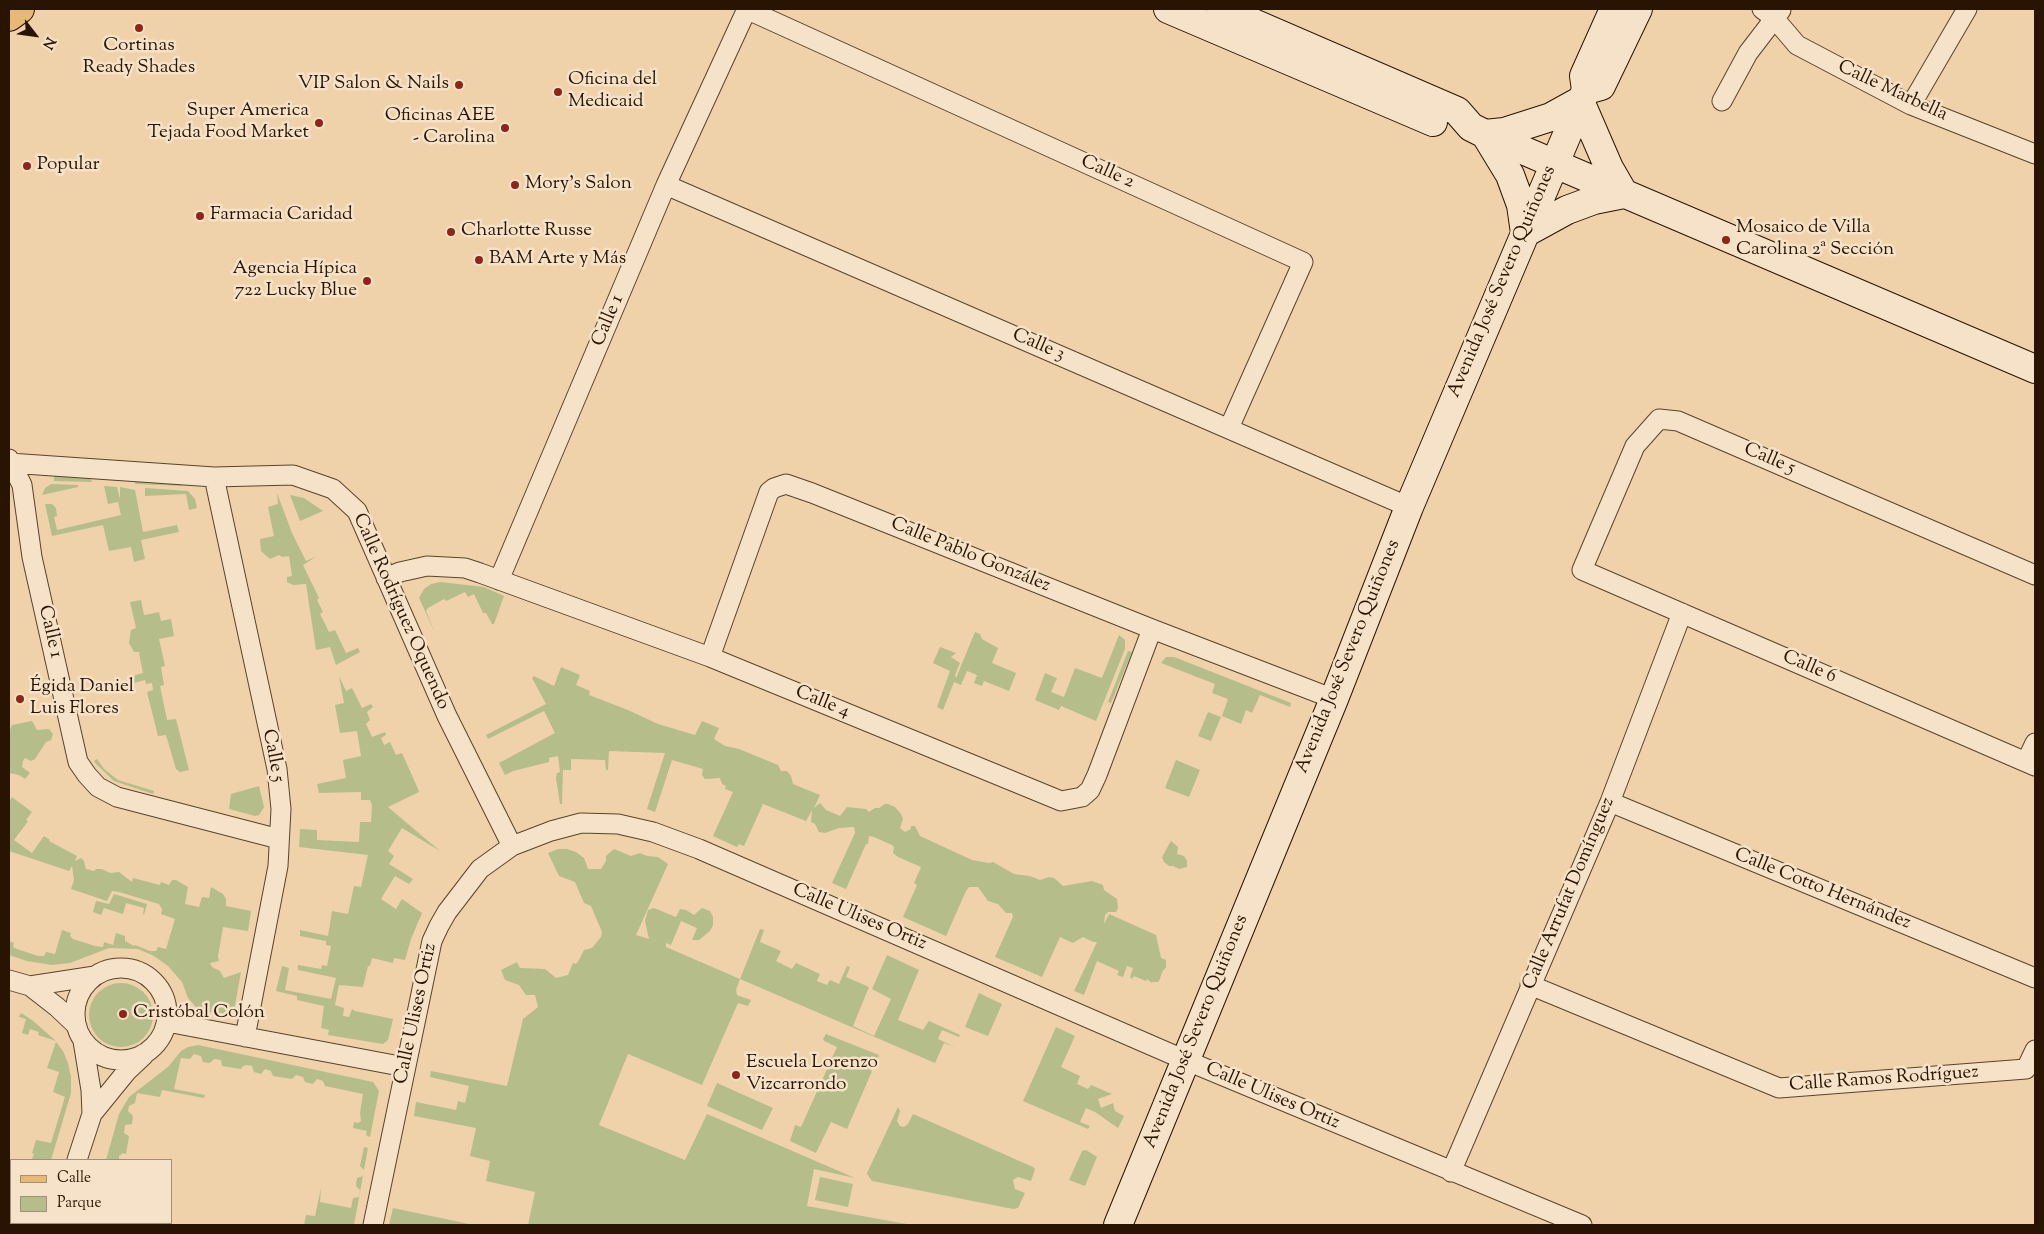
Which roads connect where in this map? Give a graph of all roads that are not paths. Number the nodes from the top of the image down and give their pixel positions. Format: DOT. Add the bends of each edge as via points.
graph roads {
  1 [pos="20,9"];
  2 [pos="747,9"];
  3 [pos="1168,9"];
  4 [pos="1221,9"];
  5 [pos="1614,9"];
  6 [pos="1638,9"];
  7 [pos="1967,9"];
  8 [pos="1773,12"];
  9 [pos="9,17"];
  10 [pos="1605,52"];
  11 [pos="1583,96"];
  12 [pos="1722,101"];
  13 [pos="1911,104"];
  14 [pos="1478,131"];
  15 [pos="2035,154"];
  16 [pos="1553,164"];
  17 [pos="666,185"];
  18 [pos="1624,194"];
  19 [pos="1526,234"];
  20 [pos="2035,369"];
  21 [pos="1229,428"];
  22 [pos="10,462"];
  23 [pos="214,476"];
  24 [pos="1409,507"];
  25 [pos="1582,570"];
  26 [pos="2035,575"];
  27 [pos="386,578"];
  28 [pos="499,580"];
  29 [pos="1682,613"];
  30 [pos="1152,629"];
  31 [pos="710,657"];
  32 [pos="1334,699"];
  33 [pos="2035,743"];
  34 [pos="2031,764"];
  35 [pos="1610,802"];
  36 [pos="279,840"];
  37 [pos="512,846"];
  38 [pos="95,976"];
  39 [pos="2035,978"];
  40 [pos="9,980"];
  41 [pos="1530,985"];
  42 [pos="30,986"];
  43 [pos="167,1022"];
  44 [pos="80,1033"];
  45 [pos="245,1037"];
  46 [pos="2035,1050"];
  47 [pos="148,1052"];
  48 [pos="1184,1060"];
  49 [pos="405,1067"];
  50 [pos="92,1114"];
  51 [pos="77,1159"];
  52 [pos="1451,1172"];
  53 [pos="1121,1224"];
  54 [pos="373,1225"];
  55 [pos="1582,1225"];
  1 -- 9 [label="main road"];
  2 -- 17 [label="street, Calle 1"];
  2 -- 21 [label="street, Calle 2" via="1303,262"];
  3 -- 14 [label="street" via="1451,129"];
  4 -- 14 [label="street" via="1457,111"];
  5 -- 10 [label="street"];
  6 -- 10 [label="street"];
  7 -- 13 [label="street"];
  8 -- 12 [label="street"];
  8 -- 13 [label="street, Calle Marbella" via="1797,45"];
  10 -- 11 [label="street" via="1601,86"];
  11 -- 14 [label="street" via="1552,117 1504,132"];
  11 -- 16 [label="street, Avenida José Severo Quiñones"];
  11 -- 18 [label="street" via="1609,168"];
  13 -- 15 [label="street, Calle Marbella"];
  14 -- 16 [label="street"];
  14 -- 19 [label="street" via="1510,175 1521,205"];
  16 -- 18 [label="street"];
  16 -- 19 [label="street, Avenida José Severo Quiñones"];
  17 -- 21 [label="street, Calle 3"];
  17 -- 28 [label="street, Calle 1"];
  18 -- 19 [label="street" via="1568,210"];
  18 -- 20 [label="street"];
  19 -- 24 [label="street, Avenida José Severo Quiñones"];
  21 -- 24 [label="street, Calle 3"];
  22 -- 23 [label="street, Calle Rodríguez Oquendo"];
  22 -- 36 [label="street, Calle 1" via="22,485 32,557 78,762 87,775 98,787 117,797"];
  23 -- 27 [label="street, Calle Rodríguez Oquendo" via="293,475 333,489 357,511"];
  23 -- 36 [label="street, Calle 5" via="277,770 281,808"];
  24 -- 32 [label="street, Avenida José Severo Quiñones"];
  25 -- 26 [label="street, Calle 5" via="1635,446 1658,419 1678,421"];
  25 -- 29 [label="street, Calle 6"];
  27 -- 28 [label="street, Calle 4" via="413,568 441,566 465,568"];
  27 -- 37 [label="street, Calle Rodríguez Oquendo" via="447,716"];
  28 -- 31 [label="street, Calle 4"];
  29 -- 34 [label="street, Calle 6"];
  29 -- 35 [label="street, Calle Arrufat Domínguez"];
  30 -- 31 [label="street, Calle 4" via="1090,790 1071,801 1047,796"];
  30 -- 31 [label="street, Calle Pablo González" via="786,484 769,492"];
  30 -- 32 [label="street, Calle Pablo González"];
  32 -- 48 [label="street, Avenida José Severo Quiñones"];
  33 -- 34 [label="street"];
  35 -- 39 [label="street, Calle Cotto Hernández"];
  35 -- 41 [label="street, Calle Arrufat Domínguez"];
  36 -- 45 [label="street, Calle 5" via="278,866"];
  37 -- 48 [label="street, Calle Ulises Ortiz" via="581,824 618,824 653,832 773,880"];
  37 -- 49 [label="street, Calle Ulises Ortiz" via="480,870 447,912 432,941"];
  38 -- 42 [label="street"];
  38 -- 43 [label="street" via="120,968 130,968 146,975 160,987 167,1004"];
  38 -- 44 [label="street" via="78,998 76,1008"];
  40 -- 42 [label="street"];
  41 -- 46 [label="street, Calle Ramos Rodríguez" via="1779,1088 2026,1069"];
  41 -- 52 [label="street, Calle Arrufat Domínguez"];
  42 -- 44 [label="street" via="56,1007"];
  43 -- 45 [label="street"];
  43 -- 47 [label="street" via="161,1039"];
  44 -- 47 [label="street" via="96,1054 114,1060 132,1060"];
  44 -- 50 [label="street" via="92,1090"];
  45 -- 49 [label="street"];
  47 -- 50 [label="street" via="127,1071"];
  48 -- 52 [label="street, Calle Ulises Ortiz"];
  48 -- 53 [label="street, Avenida José Severo Quiñones"];
  49 -- 54 [label="street, Calle Ulises Ortiz"];
  50 -- 51 [label="street"];
  52 -- 55 [label="street, Calle Ulises Ortiz"];
}
